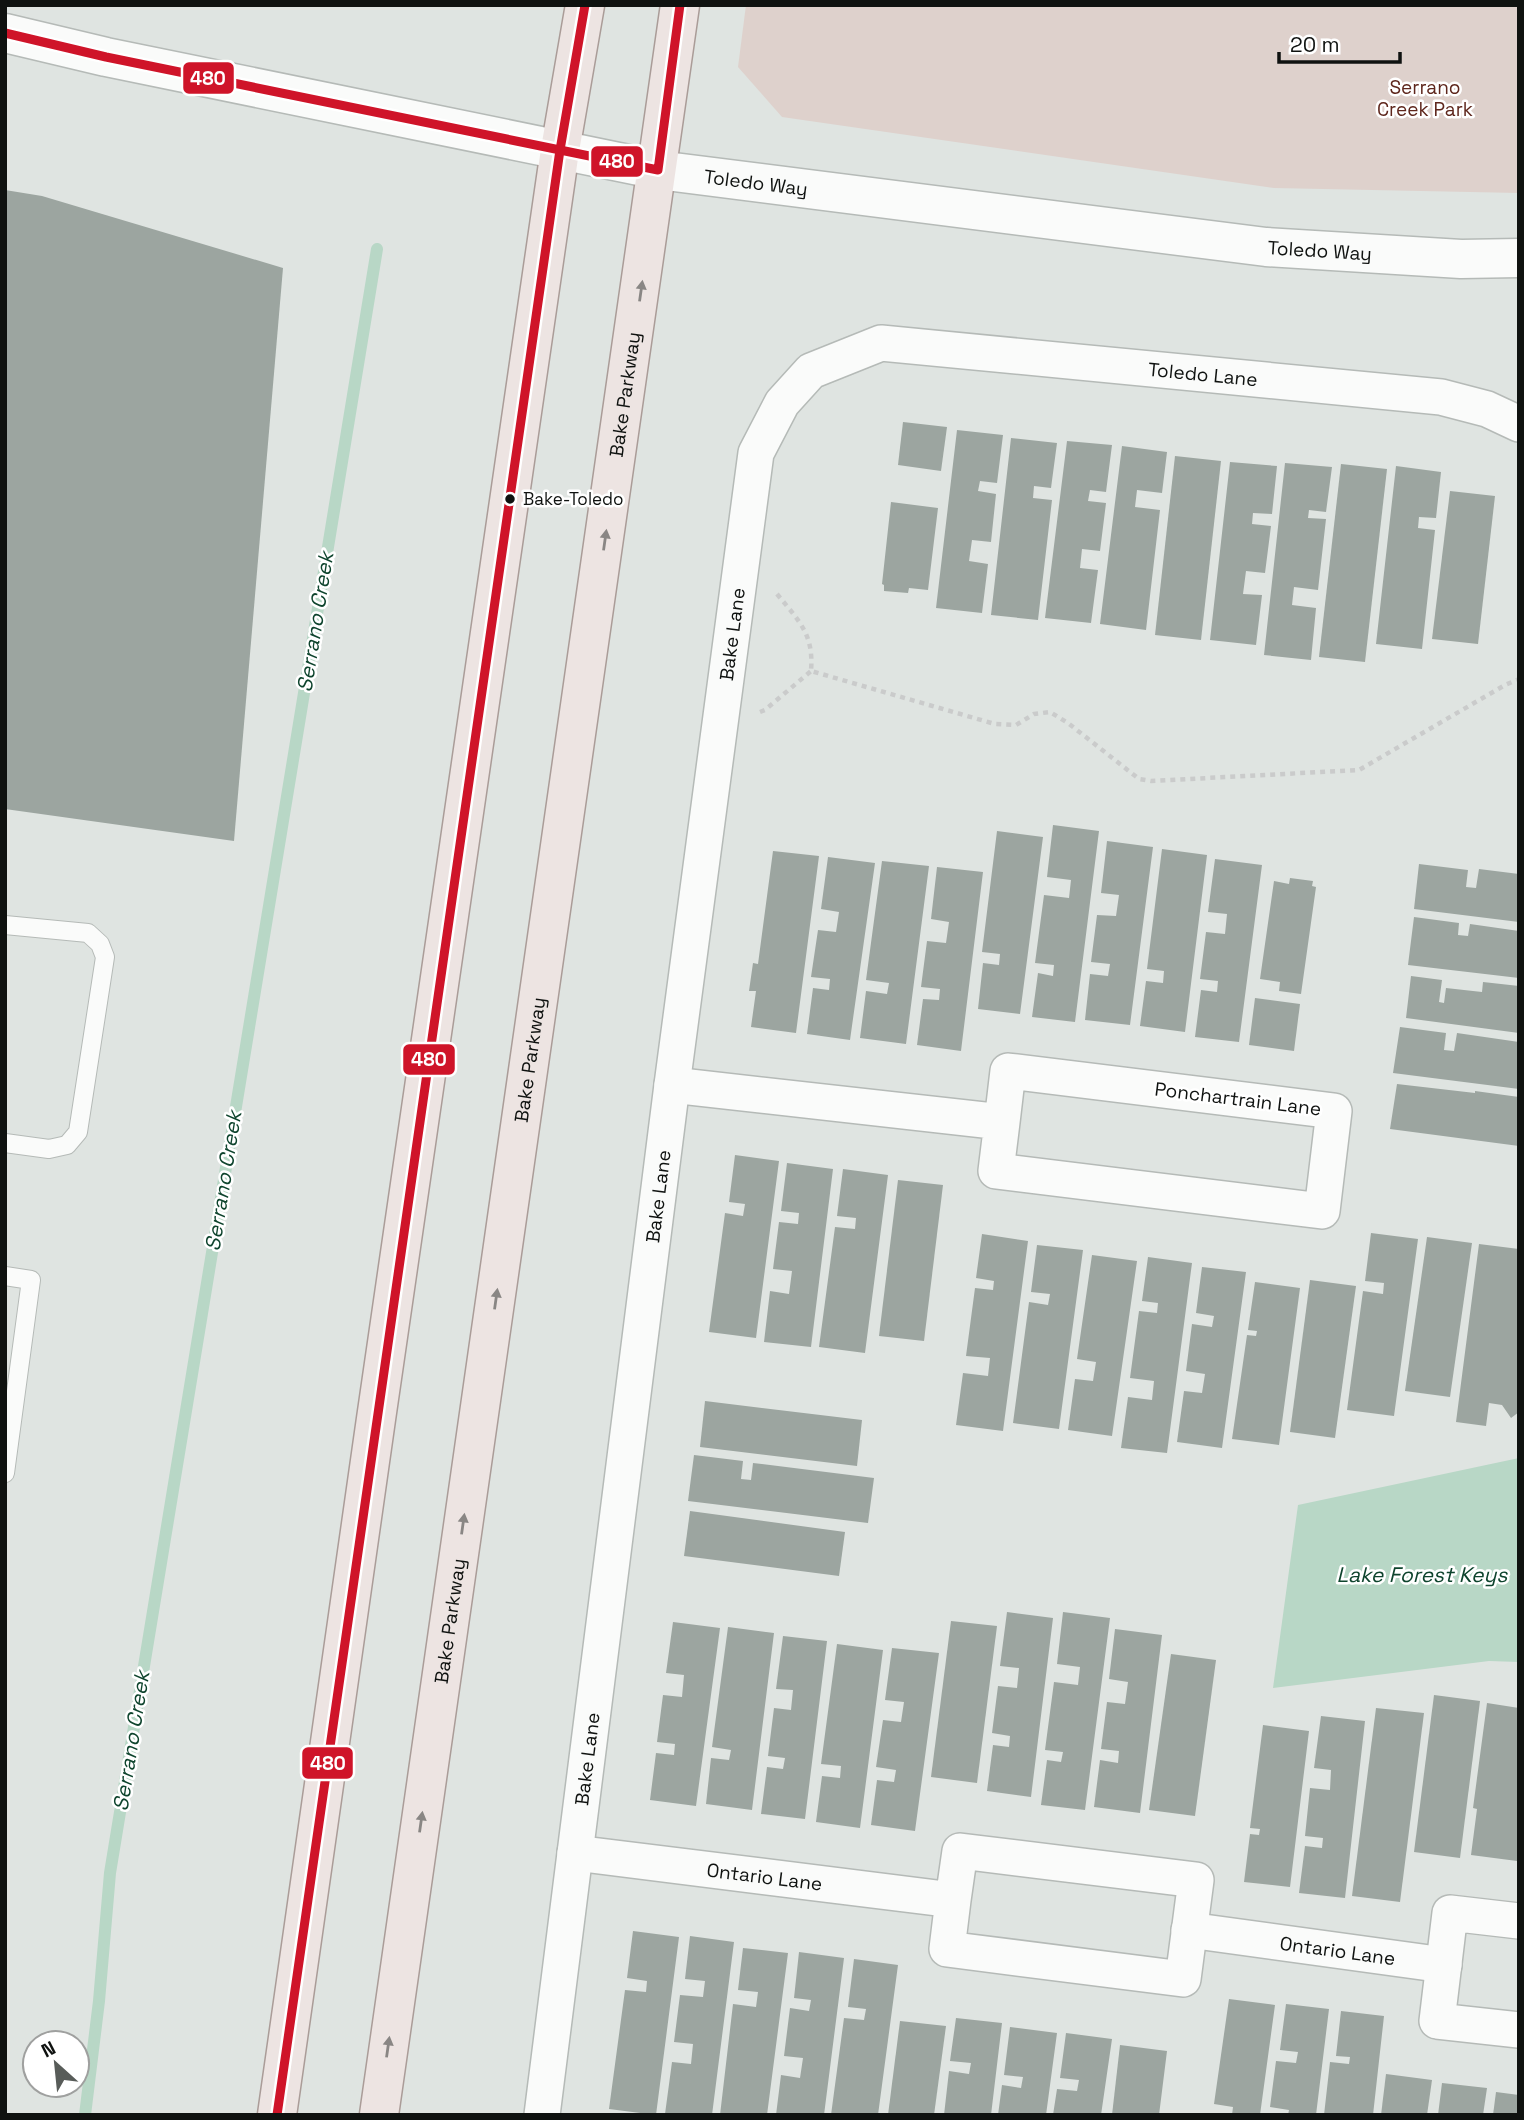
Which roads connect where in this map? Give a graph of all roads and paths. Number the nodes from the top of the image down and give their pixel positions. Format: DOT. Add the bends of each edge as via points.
graph roads {
  1 [pos="585,5"];
  2 [pos="680,5"];
  3 [pos="5,33"];
  4 [pos="560,150"];
  5 [pos="658,170"];
  6 [pos="1519,258"];
  7 [pos="881,343"];
  8 [pos="1519,424"];
  9 [pos="738,590"];
  10 [pos="811,671"];
  11 [pos="1519,680"];
  12 [pos="724,709"];
  13 [pos="5,925"];
  14 [pos="672,1085"];
  15 [pos="1002,1122"];
  16 [pos="5,1143"];
  17 [pos="5,1276"];
  18 [pos="5,1474"];
  19 [pos="575,1853"];
  20 [pos="953,1900"];
  21 [pos="1519,1921"];
  22 [pos="1189,1930"];
  23 [pos="1444,1965"];
  24 [pos="1519,2030"];
  25 [pos="277,2115"];
  26 [pos="379,2115"];
  27 [pos="542,2115"];
  1 -- 4 [label="main road"];
  2 -- 5 [label="main road, Bake Parkway"];
  3 -- 4 [label="main road, Toledo Way"];
  4 -- 5 [label="main road, Toledo Way"];
  4 -- 25 [label="main road"];
  5 -- 6 [label="main road, Toledo Way" via="1266,247 1461,259"];
  26 -- 5 [label="main road, Bake Parkway, one-way"];
  7 -- 8 [label="street, Toledo Lane" via="1441,397 1487,409"];
  7 -- 9 [label="street, Bake Lane" via="811,372 782,403 756,453"];
  9 -- 10 [label="path" via="776,592 809,640"];
  9 -- 12 [label="street, Bake Lane"];
  10 -- 11 [label="path" via="995,724 1016,725 1034,714 1050,712 1139,779 1151,781 1359,770"];
  10 -- 12 [label="path" via="765,710"];
  12 -- 14 [label="street, Bake Lane"];
  13 -- 16 [label="lane" via="88,933 105,957 78,1132 67,1145 49,1149"];
  14 -- 15 [label="street"];
  14 -- 19 [label="street, Bake Lane"];
  15 -- 15 [label="street, Ponchartrain Lane" via="996,1171 1322,1211 1334,1111 1008,1071"];
  17 -- 18 [label="lane" via="31,1280"];
  19 -- 20 [label="street, Ontario Lane"];
  19 -- 27 [label="street, Bake Lane"];
  20 -- 22 [label="street" via="947,1949 1183,1979"];
  20 -- 22 [label="street" via="960,1851 1196,1880"];
  21 -- 23 [label="street" via="1450,1913"];
  22 -- 23 [label="street, Ontario Lane"];
  23 -- 24 [label="street" via="1437,2021"];
}
